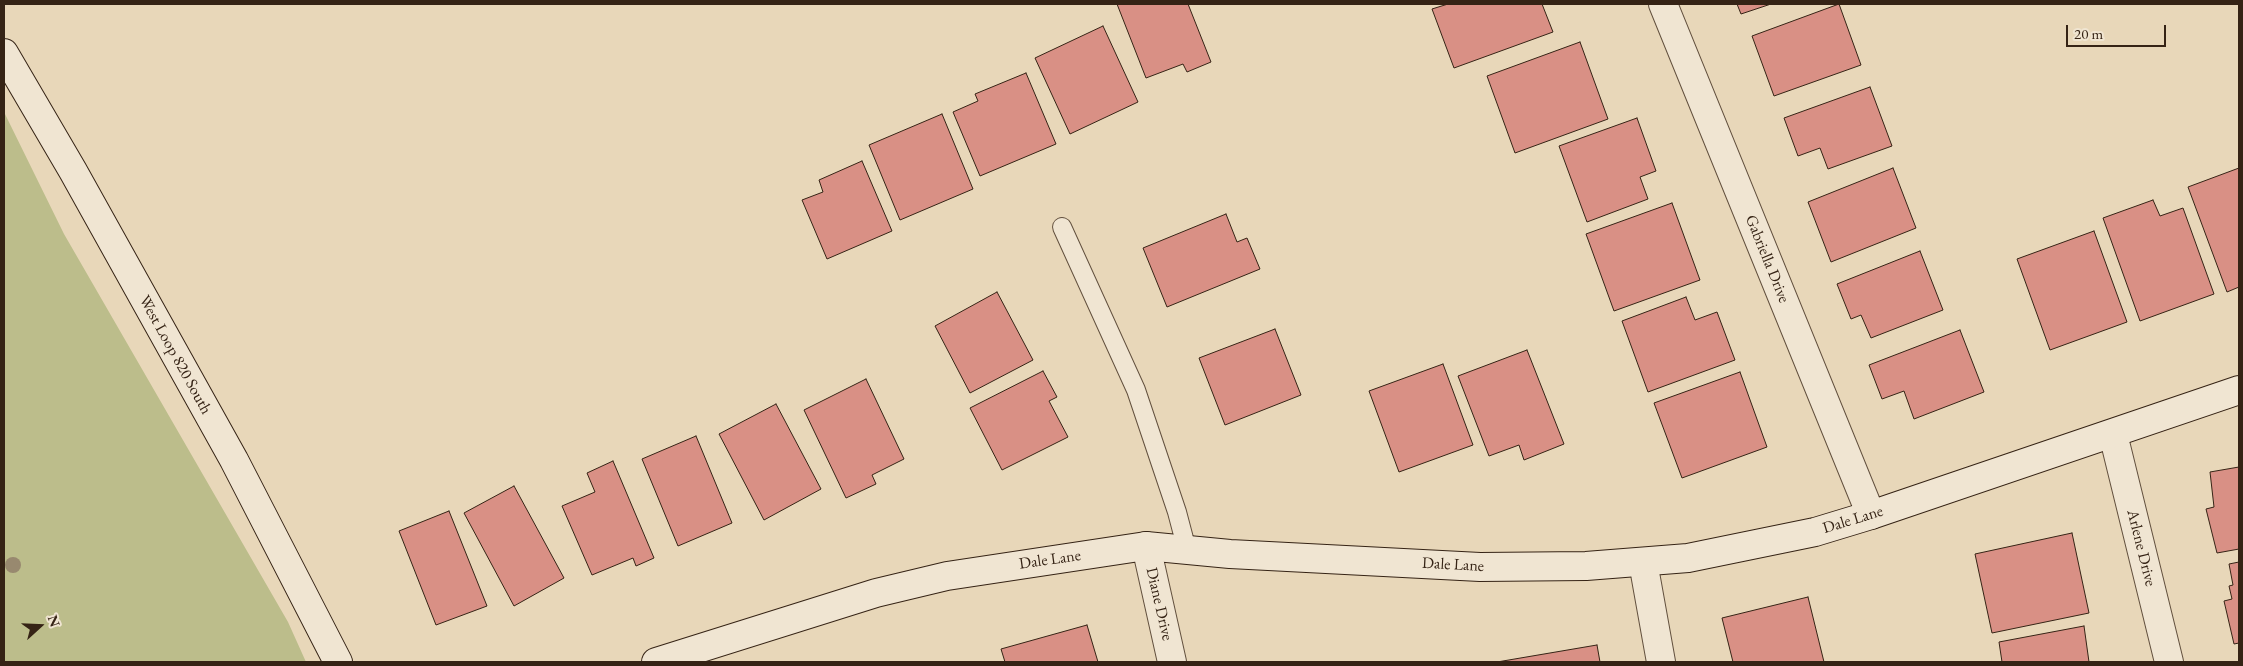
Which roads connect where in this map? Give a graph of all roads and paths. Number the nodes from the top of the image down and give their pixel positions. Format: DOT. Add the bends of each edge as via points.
graph roads {
  1 [pos="1663,4"];
  2 [pos="4,54"];
  3 [pos="1062,227"];
  4 [pos="2239,390"];
  5 [pos="2113,434"];
  6 [pos="1871,515"];
  7 [pos="1146,546"];
  8 [pos="1187,550"];
  9 [pos="1643,562"];
  10 [pos="671,660"];
  11 [pos="338,662"];
  12 [pos="1172,662"];
  13 [pos="1661,662"];
  14 [pos="2169,662"];
  1 -- 6 [label="street, Gabriella Drive"];
  2 -- 11 [label="street, West Loop 820 South" via="234,460"];
  3 -- 8 [label="lane" via="1136,390"];
  4 -- 5 [label="street, Dale Lane"];
  5 -- 6 [label="street, Dale Lane"];
  5 -- 14 [label="street, Arlene Drive"];
  6 -- 9 [label="street, Dale Lane" via="1815,532 1688,558"];
  7 -- 8 [label="street, Dale Lane"];
  7 -- 10 [label="street, Dale Lane" via="947,576 876,593"];
  7 -- 12 [label="street, Diane Drive"];
  8 -- 9 [label="street, Dale Lane" via="1480,567"];
  9 -- 13 [label="street"];
}
